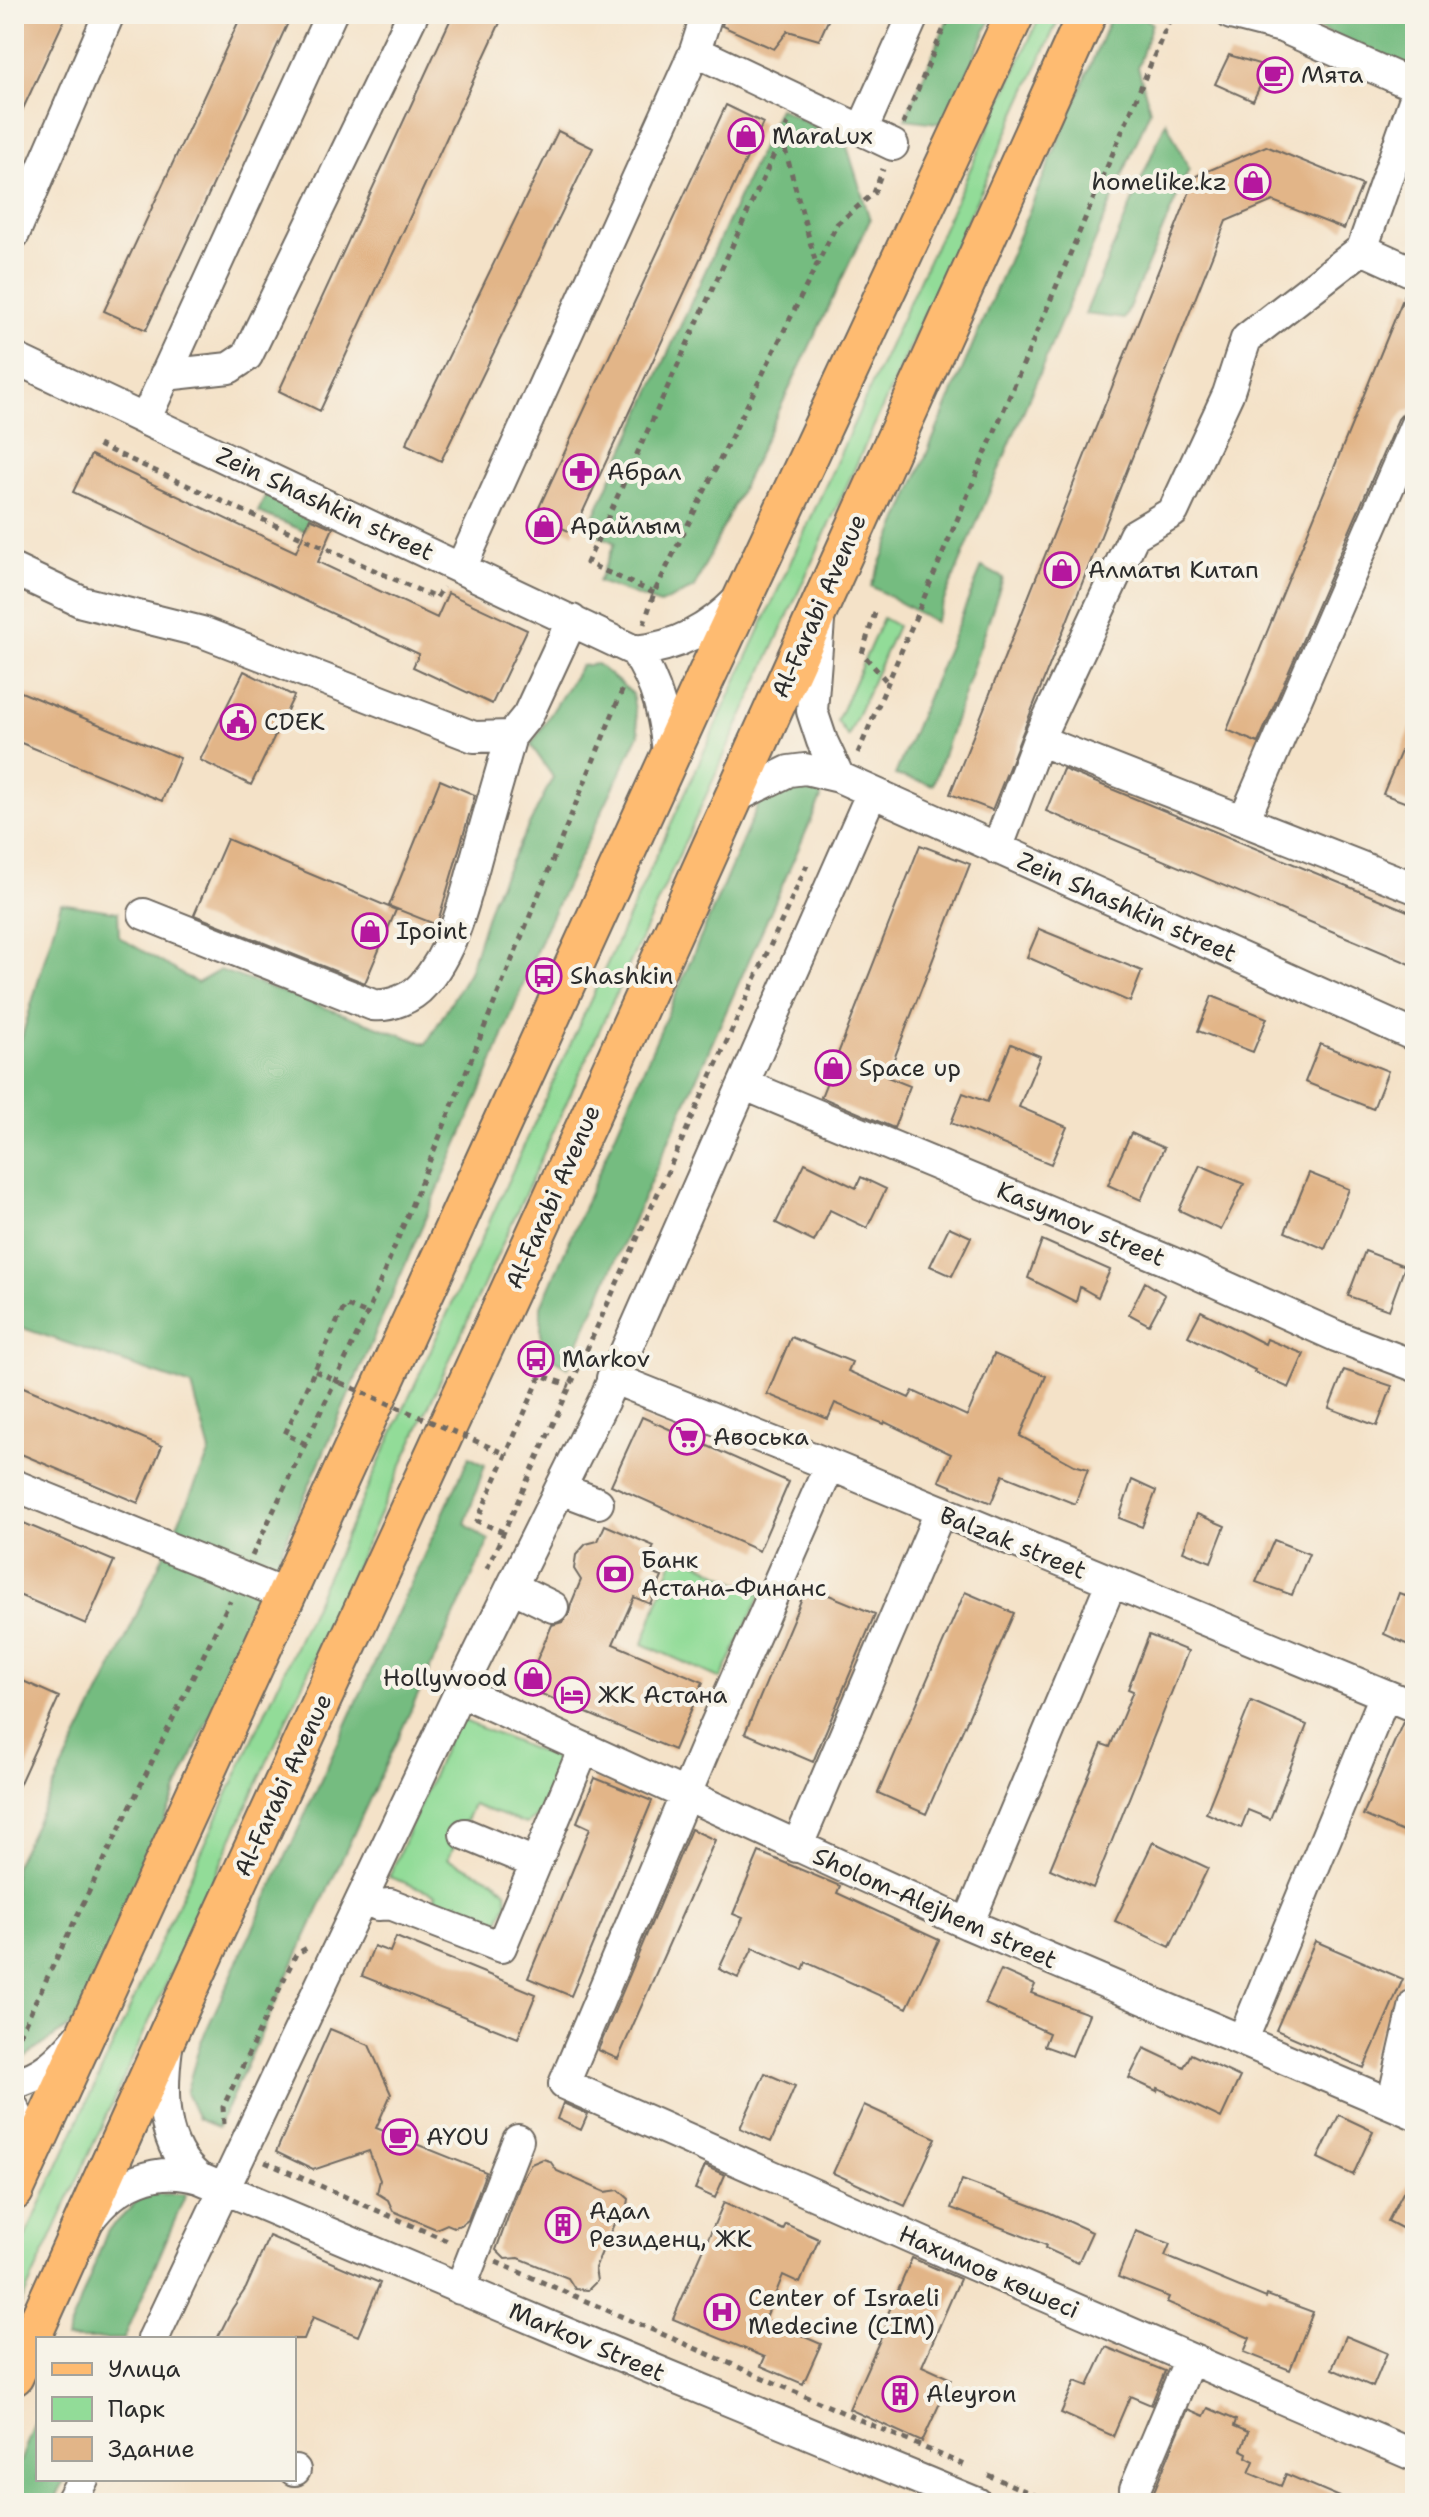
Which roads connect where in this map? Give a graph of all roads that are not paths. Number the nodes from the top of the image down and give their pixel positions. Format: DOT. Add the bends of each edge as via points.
graph roads {
  1 [pos="109,14"];
  2 [pos="331,14"];
  3 [pos="413,14"];
  4 [pos="707,14"];
  5 [pos="914,14"];
  6 [pos="1015,14"];
  7 [pos="1087,14"];
  8 [pos="1231,14"];
  9 [pos="695,51"];
  10 [pos="1415,86"];
  11 [pos="1415,98"];
  12 [pos="862,130"];
  13 [pos="893,145"];
  14 [pos="14,234"];
  15 [pos="1362,249"];
  16 [pos="1415,273"];
  17 [pos="14,358"];
  18 [pos="165,375"];
  19 [pos="145,420"];
  20 [pos="1415,426"];
  21 [pos="458,566"];
  22 [pos="14,570"];
  23 [pos="745,593"];
  24 [pos="820,608"];
  25 [pos="572,620"];
  26 [pos="635,653"];
  27 [pos="511,736"];
  28 [pos="1038,740"];
  29 [pos="669,759"];
  30 [pos="847,768"];
  31 [pos="872,792"];
  32 [pos="732,799"];
  33 [pos="1244,820"];
  34 [pos="997,849"];
  35 [pos="1415,888"];
  36 [pos="144,914"];
  37 [pos="1415,1036"];
  38 [pos="745,1085"];
  39 [pos="1415,1366"];
  40 [pos="612,1378"];
  41 [pos="830,1465"];
  42 [pos="14,1485"];
  43 [pos="561,1489"];
  44 [pos="598,1503"];
  45 [pos="940,1512"];
  46 [pos="1111,1583"];
  47 [pos="512,1587"];
  48 [pos="286,1595"];
  49 [pos="553,1607"];
  50 [pos="460,1691"];
  51 [pos="1385,1695"];
  52 [pos="1415,1707"];
  53 [pos="584,1748"];
  54 [pos="686,1793"];
  55 [pos="465,1834"];
  56 [pos="797,1847"];
  57 [pos="535,1863"];
  58 [pos="362,1899"];
  59 [pos="968,1924"];
  60 [pos="1415,2004"];
  61 [pos="92,2021"];
  62 [pos="169,2032"];
  63 [pos="1243,2039"];
  64 [pos="14,2083"];
  65 [pos="14,2109"];
  66 [pos="1403,2109"];
  67 [pos="518,2140"];
  68 [pos="211,2183"];
  69 [pos="15,2190"];
  70 [pos="76,2237"];
  71 [pos="460,2289"];
  72 [pos="154,2337"];
  73 [pos="1190,2359"];
  74 [pos="14,2376"];
  75 [pos="1415,2456"];
  76 [pos="82,2481"];
  77 [pos="1135,2489"];
  78 [pos="70,2503"];
  79 [pos="977,2503"];
  1 -- 14 [label="street"];
  2 -- 18 [label="street"];
  3 -- 18 [label="street" via="247,356 229,368"];
  4 -- 9 [label="street"];
  5 -- 12 [label="street"];
  6 -- 23 [label="main road"];
  7 -- 24 [label="main road, Al-Farabi Avenue"];
  8 -- 10 [label="street" via="1282,27"];
  9 -- 12 [label="street"];
  9 -- 21 [label="street"];
  11 -- 15 [label="street"];
  12 -- 13 [label="street"];
  15 -- 16 [label="street"];
  15 -- 28 [label="street" via="1246,339 1228,394 1173,512 1134,535"];
  17 -- 19 [label="street, Zein Shashkin street"];
  18 -- 19 [label="street"];
  19 -- 21 [label="street, Zein Shashkin street"];
  20 -- 33 [label="street"];
  21 -- 25 [label="street, Zein Shashkin street"];
  22 -- 27 [label="street" via="82,602 202,632 474,737"];
  23 -- 26 [label="street" via="689,638"];
  23 -- 29 [label="main road"];
  24 -- 30 [label="street" via="812,711 822,741"];
  24 -- 32 [label="main road, Al-Farabi Avenue"];
  25 -- 26 [label="street, Zein Shashkin street"];
  25 -- 27 [label="street" via="528,715"];
  26 -- 29 [label="street" via="651,674 659,698"];
  27 -- 36 [label="street" via="462,910 424,985 402,1000 373,1005"];
  28 -- 33 [label="street"];
  28 -- 34 [label="street"];
  29 -- 48 [label="main road"];
  30 -- 31 [label="street, Zein Shashkin street"];
  30 -- 32 [label="street, Zein Shashkin street" via="789,771"];
  31 -- 34 [label="street, Zein Shashkin street"];
  31 -- 38 [label="street"];
  32 -- 62 [label="main road, Al-Farabi Avenue"];
  33 -- 35 [label="street"];
  34 -- 37 [label="street, Zein Shashkin street"];
  38 -- 39 [label="street, Kasymov street"];
  38 -- 40 [label="street"];
  40 -- 41 [label="street, Balzak street"];
  40 -- 43 [label="street"];
  41 -- 45 [label="street, Balzak street"];
  41 -- 54 [label="street"];
  42 -- 48 [label="street"];
  43 -- 44 [label="street"];
  43 -- 47 [label="street"];
  45 -- 46 [label="street, Balzak street"];
  45 -- 56 [label="street"];
  46 -- 51 [label="street, Balzak street"];
  46 -- 59 [label="street"];
  47 -- 49 [label="street"];
  47 -- 50 [label="street"];
  48 -- 61 [label="main road"];
  50 -- 53 [label="street, Sholom-Alejhem street"];
  50 -- 58 [label="street"];
  51 -- 52 [label="street, Balzak street"];
  51 -- 63 [label="street"];
  53 -- 54 [label="street, Sholom-Alejhem street"];
  53 -- 57 [label="street"];
  54 -- 56 [label="street, Sholom-Alejhem street"];
  54 -- 73 [label="street, Нахимов көшесі" via="564,2084"];
  55 -- 57 [label="street"];
  56 -- 59 [label="street, Sholom-Alejhem street"];
  57 -- 58 [label="street" via="501,1947 390,1904"];
  58 -- 68 [label="street" via="241,2151"];
  59 -- 63 [label="street, Sholom-Alejhem street"];
  60 -- 66 [label="street"];
  61 -- 64 [label="street" via="56,2063 37,2077"];
  61 -- 69 [label="main road"];
  62 -- 68 [label="street" via="167,2126 180,2159"];
  62 -- 70 [label="main road, Al-Farabi Avenue"];
  63 -- 66 [label="street, Sholom-Alejhem street"];
  65 -- 69 [label="street" via="19,2119"];
  67 -- 71 [label="street"];
  68 -- 70 [label="street" via="182,2173 151,2174 96,2210"];
  68 -- 71 [label="street, Markov Street"];
  68 -- 72 [label="street"];
  70 -- 74 [label="main road, Al-Farabi Avenue"];
  71 -- 79 [label="street, Markov Street"];
  73 -- 75 [label="street, Нахимов көшесі"];
  73 -- 77 [label="street"];
  76 -- 78 [label="street"];
}
